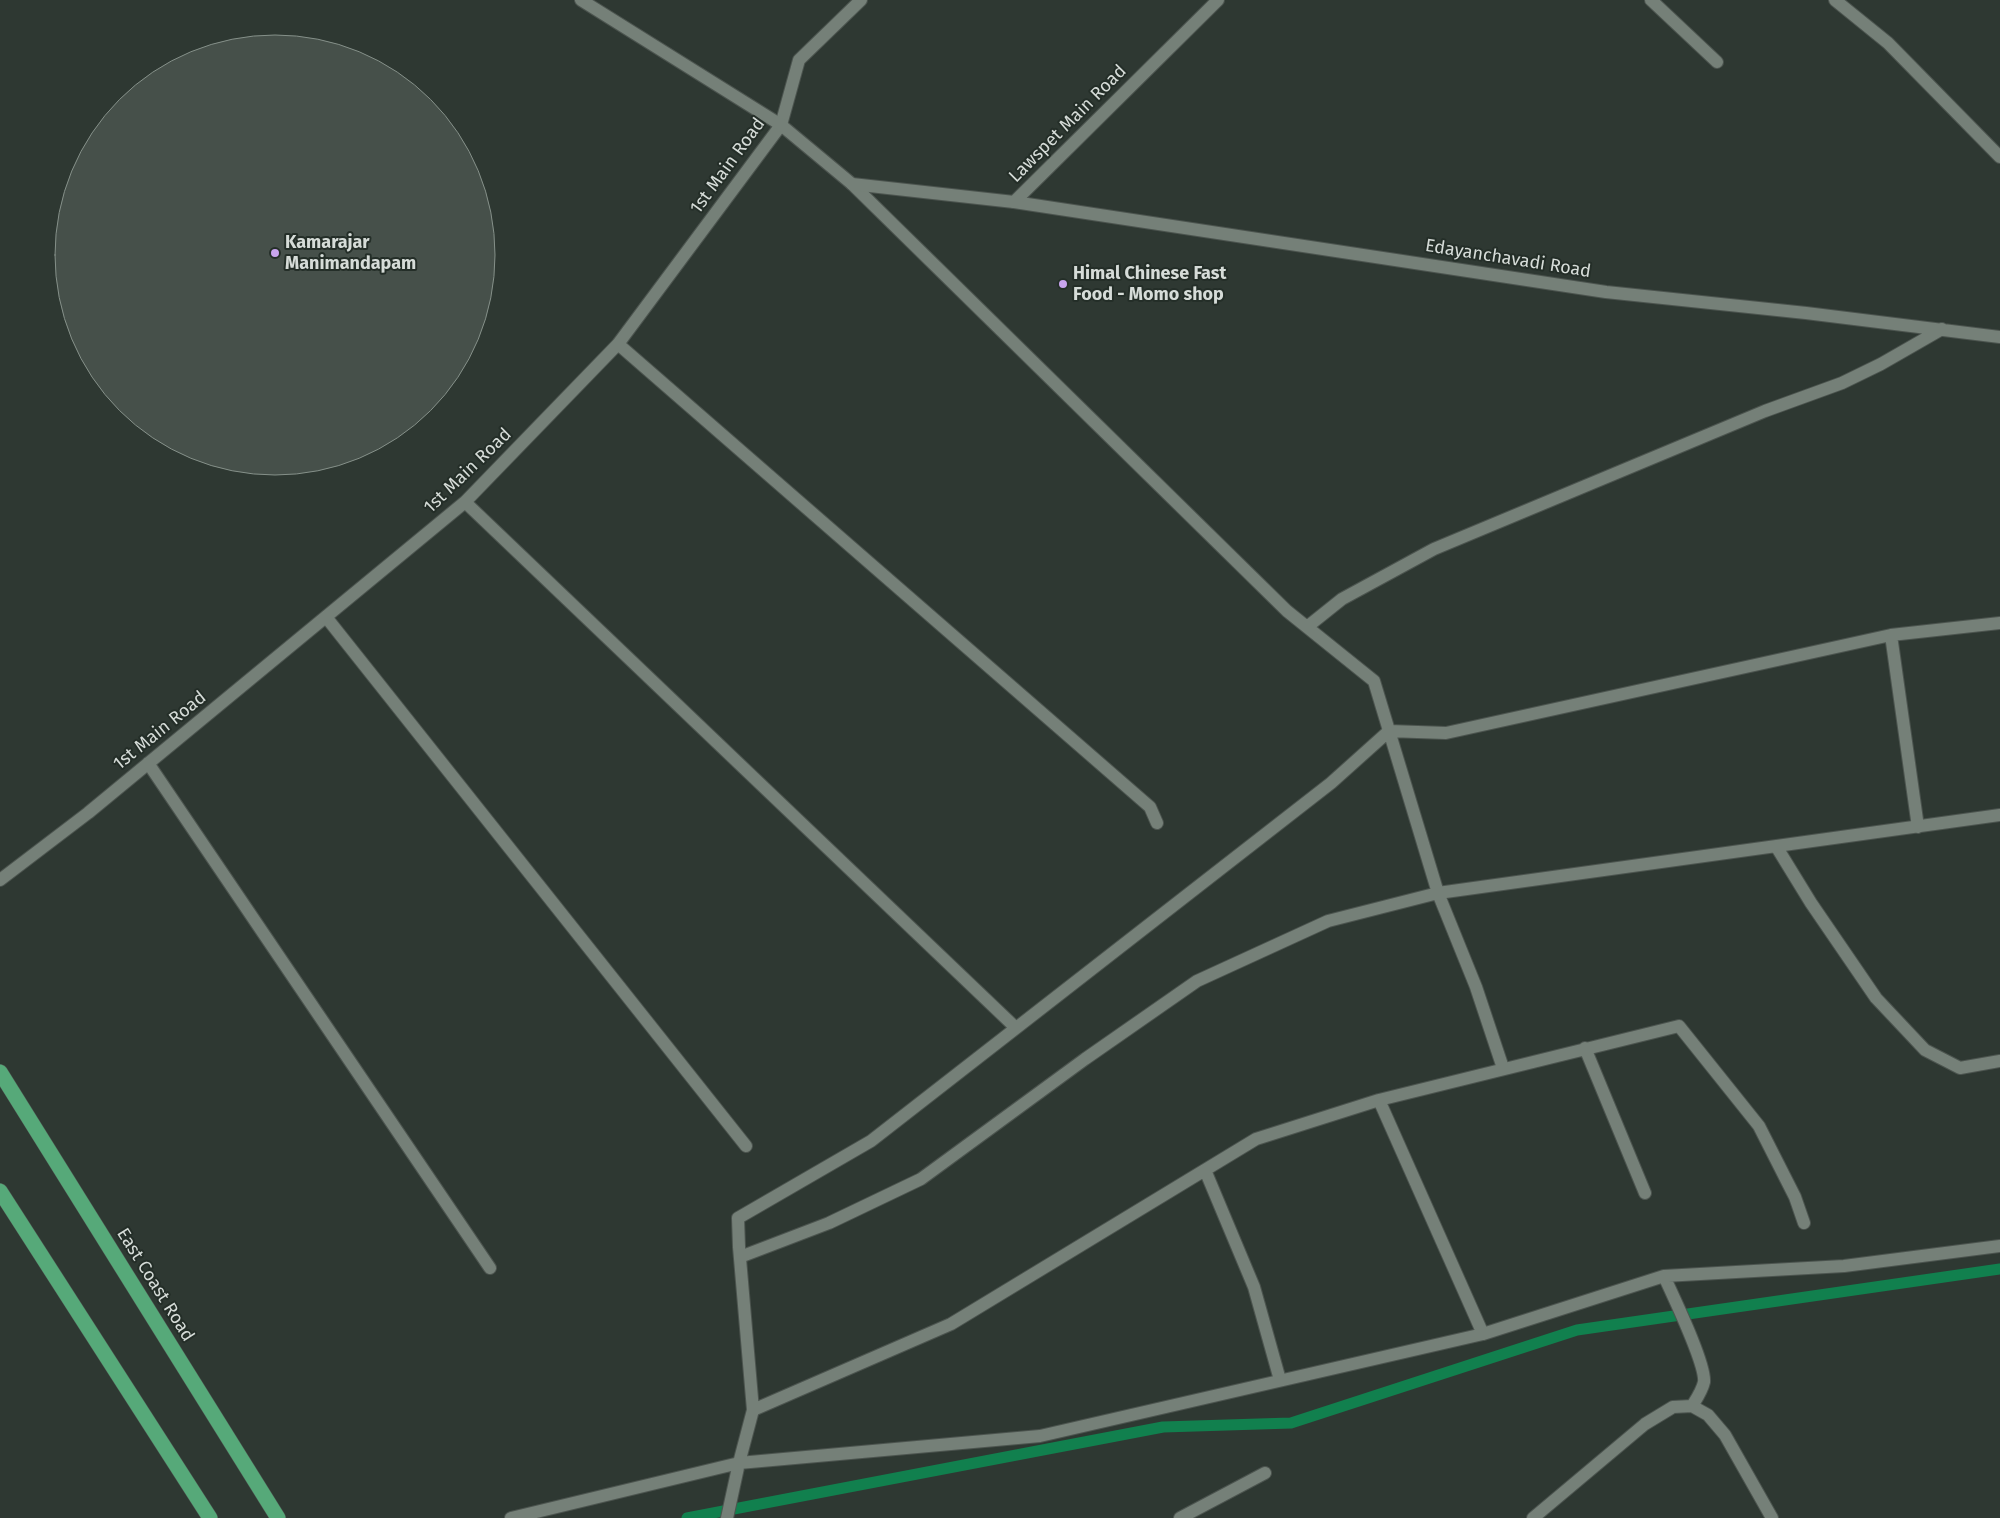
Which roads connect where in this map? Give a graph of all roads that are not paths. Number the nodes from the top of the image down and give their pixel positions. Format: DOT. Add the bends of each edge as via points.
graph roads {
  1 [pos="581,0"];
  2 [pos="860,0"];
  3 [pos="1218,0"];
  4 [pos="1651,0"];
  5 [pos="1835,0"];
  6 [pos="1717,62"];
  7 [pos="781,125"];
  8 [pos="2000,157"];
  9 [pos="852,184"];
  10 [pos="1014,202"];
  11 [pos="1942,329"];
  12 [pos="2000,336"];
  13 [pos="618,344"];
  14 [pos="465,502"];
  15 [pos="326,617"];
  16 [pos="2000,623"];
  17 [pos="1307,628"];
  18 [pos="1891,635"];
  19 [pos="1389,731"];
  20 [pos="148,763"];
  21 [pos="2000,815"];
  22 [pos="1157,823"];
  23 [pos="1918,827"];
  24 [pos="1776,846"];
  25 [pos="0,880"];
  26 [pos="1438,893"];
  27 [pos="1016,1028"];
  28 [pos="1585,1048"];
  29 [pos="2000,1061"];
  30 [pos="1502,1068"];
  31 [pos="0,1072"];
  32 [pos="1379,1100"];
  33 [pos="746,1146"];
  34 [pos="1204,1170"];
  35 [pos="0,1191"];
  36 [pos="1645,1193"];
  37 [pos="1804,1223"];
  38 [pos="2000,1246"];
  39 [pos="740,1257"];
  40 [pos="490,1268"];
  41 [pos="1664,1276"];
  42 [pos="1483,1334"];
  43 [pos="1280,1380"];
  44 [pos="1692,1406"];
  45 [pos="753,1410"];
  46 [pos="739,1463"];
  47 [pos="1265,1472"];
  48 [pos="1766,1515"];
  49 [pos="210,1518"];
  50 [pos="278,1518"];
  51 [pos="511,1518"];
  52 [pos="728,1518"];
  53 [pos="1180,1518"];
  54 [pos="1532,1518"];
  1 -- 7 [label="street"];
  2 -- 7 [label="street, 1st Main Road" via="800,60"];
  3 -- 10 [label="street, Lawspet Main Road"];
  4 -- 6 [label="street"];
  5 -- 8 [label="street" via="1888,43"];
  7 -- 9 [label="street"];
  7 -- 13 [label="street, 1st Main Road"];
  9 -- 10 [label="street, Lawspet Main Road"];
  9 -- 17 [label="street"];
  10 -- 11 [label="street, Edayanchavadi Road" via="1606,292"];
  11 -- 12 [label="street, Edayanchavadi Road"];
  11 -- 17 [label="street" via="1842,383 1765,411 1434,549 1342,599"];
  13 -- 14 [label="street, 1st Main Road"];
  13 -- 22 [label="street" via="1150,807"];
  14 -- 15 [label="street, 1st Main Road"];
  14 -- 27 [label="street"];
  15 -- 20 [label="street, 1st Main Road"];
  15 -- 33 [label="street"];
  16 -- 18 [label="street"];
  17 -- 19 [label="street" via="1374,681"];
  18 -- 19 [label="street" via="1446,733"];
  18 -- 23 [label="street"];
  19 -- 26 [label="street"];
  19 -- 27 [label="street" via="1331,783"];
  20 -- 25 [label="street, 1st Main Road"];
  20 -- 40 [label="street"];
  21 -- 23 [label="street"];
  23 -- 24 [label="street"];
  24 -- 26 [label="street"];
  24 -- 29 [label="street" via="1876,998 1925,1050 1960,1068"];
  26 -- 30 [label="street" via="1476,987"];
  26 -- 39 [label="street" via="1328,920 1196,980 921,1179 830,1223"];
  27 -- 39 [label="street" via="870,1141 738,1218"];
  28 -- 30 [label="street"];
  28 -- 36 [label="street"];
  28 -- 37 [label="street" via="1679,1026 1759,1126 1795,1197"];
  30 -- 32 [label="street"];
  31 -- 50 [label="highway, East Coast Road"];
  32 -- 34 [label="street" via="1256,1138"];
  32 -- 42 [label="street"];
  34 -- 43 [label="street" via="1254,1287"];
  34 -- 45 [label="street" via="951,1324"];
  35 -- 49 [label="highway"];
  38 -- 41 [label="street" via="1844,1266"];
  39 -- 45 [label="street"];
  41 -- 42 [label="street"];
  41 -- 44 [label="street" via="1697,1353 1704,1380"];
  42 -- 43 [label="street"];
  43 -- 46 [label="street" via="1040,1436"];
  44 -- 48 [label="street" via="1708,1416 1725,1435"];
  44 -- 54 [label="street" via="1673,1407 1645,1424"];
  45 -- 46 [label="street"];
  46 -- 51 [label="street"];
  46 -- 52 [label="street"];
  47 -- 53 [label="street"];
}
